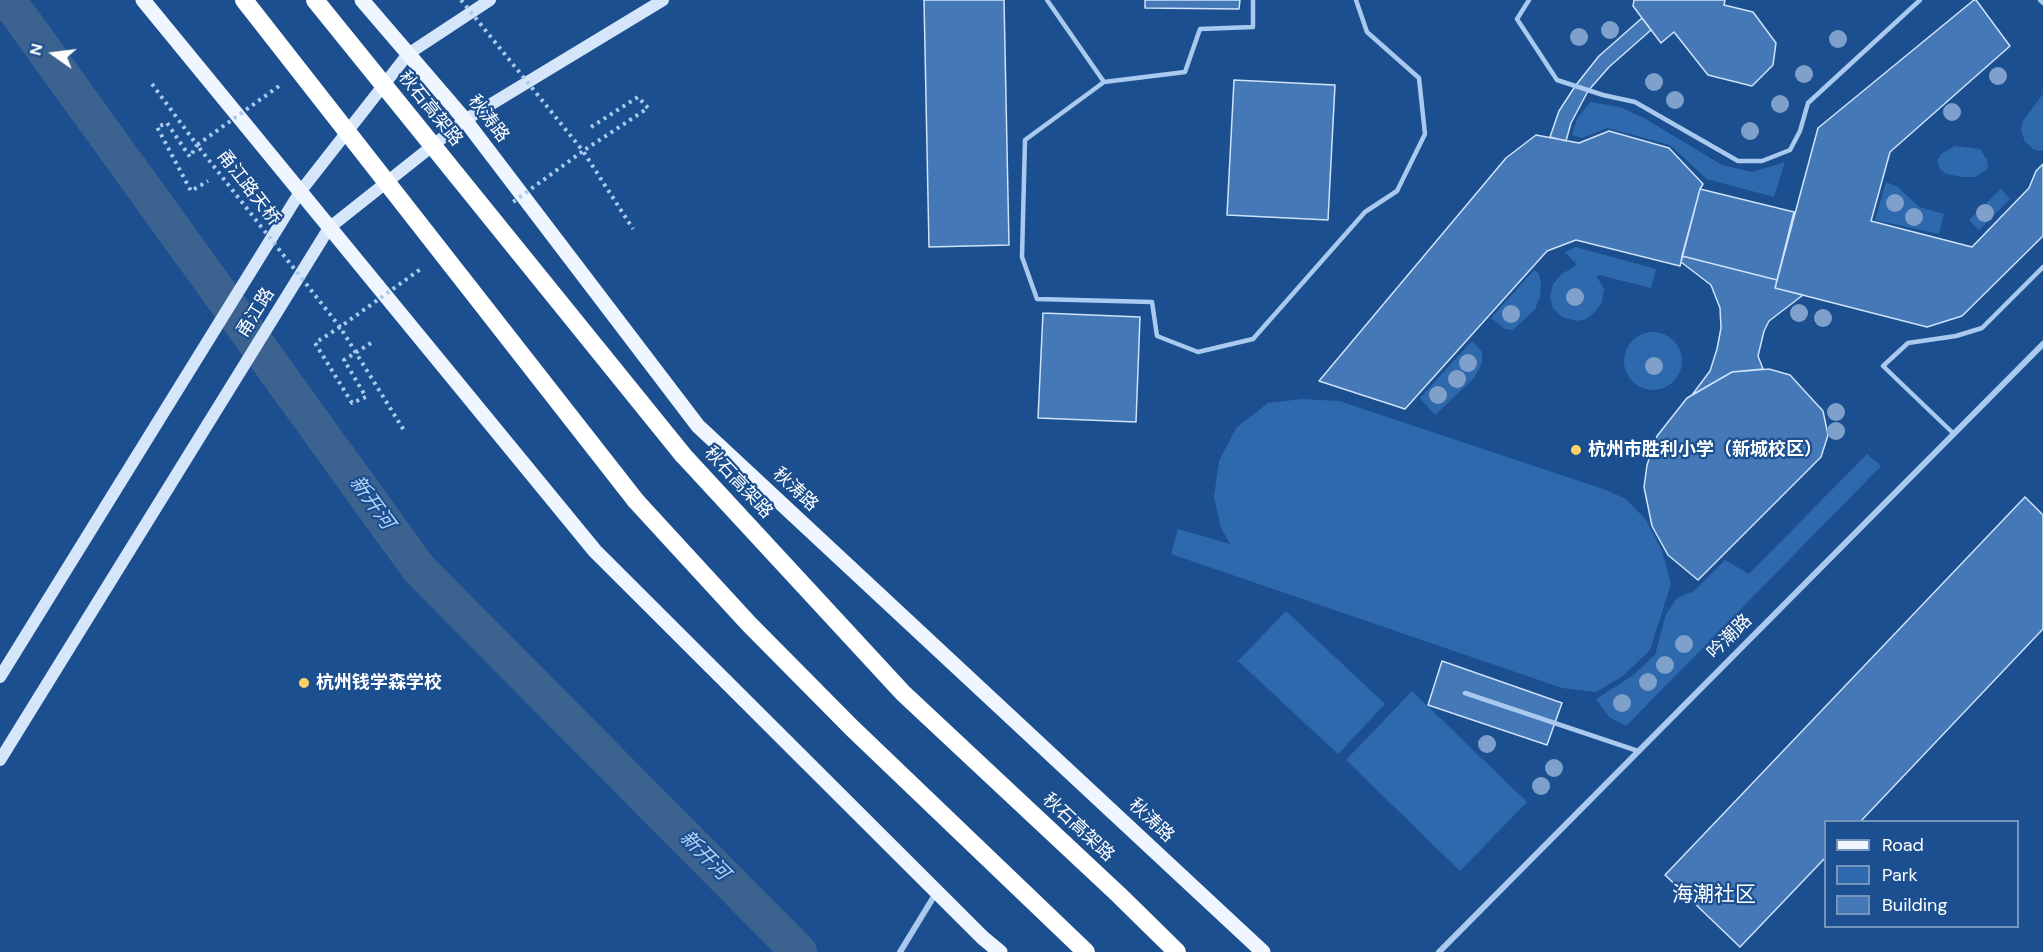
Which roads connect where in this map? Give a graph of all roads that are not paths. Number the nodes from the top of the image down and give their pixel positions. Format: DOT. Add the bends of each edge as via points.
graph roads {
  1 [pos="143,0"];
  2 [pos="244,0"];
  3 [pos="315,0"];
  4 [pos="362,0"];
  5 [pos="490,0"];
  6 [pos="663,0"];
  7 [pos="1047,0"];
  8 [pos="1253,0"];
  9 [pos="1356,0"];
  10 [pos="1529,0"];
  11 [pos="1920,0"];
  12 [pos="408,54"];
  13 [pos="1104,82"];
  14 [pos="465,120"];
  15 [pos="300,192"];
  16 [pos="329,228"];
  17 [pos="2043,267"];
  18 [pos="2043,344"];
  19 [pos="1954,434"];
  20 [pos="0,677"];
  21 [pos="1465,693"];
  22 [pos="1638,751"];
  23 [pos="0,760"];
  24 [pos="937,892"];
  25 [pos="900,952"];
  26 [pos="1000,952"];
  27 [pos="1086,952"];
  28 [pos="1177,952"];
  29 [pos="1263,952"];
  30 [pos="1439,952"];
  1 -- 15 [label="main road"];
  2 -- 27 [label="highway, bridge" via="636,501 836,712"];
  3 -- 28 [label="highway, 秋石高架路, bridge" via="683,455 903,693"];
  4 -- 12 [label="main road, 秋涛路"];
  5 -- 12 [label="main road, 甬江路"];
  6 -- 14 [label="main road, 甬江路"];
  7 -- 13 [label="lane"];
  8 -- 13 [label="lane" via="1253,27 1200,29 1185,72"];
  9 -- 13 [label="lane" via="1367,32 1419,78 1425,134 1397,192 1365,212 1253,339 1198,352 1157,336 1152,302 1037,299 1022,257 1025,140"];
  10 -- 11 [label="lane" via="1517,19 1557,80 1635,102 1738,161 1762,161 1790,150 1808,103"];
  12 -- 14 [label="main road, 秋涛路"];
  12 -- 15 [label="main road, 甬江路"];
  14 -- 16 [label="main road, 甬江路"];
  14 -- 29 [label="main road, 秋涛路" via="698,426"];
  15 -- 16 [label="main road"];
  15 -- 20 [label="main road, 甬江路"];
  16 -- 23 [label="main road, 甬江路"];
  16 -- 24 [label="main road" via="595,551"];
  17 -- 19 [label="lane" via="1982,328 1908,344 1883,366"];
  18 -- 19 [label="street, 吟潮路"];
  19 -- 22 [label="street, 吟潮路"];
  21 -- 22 [label="lane"];
  22 -- 30 [label="street, 吟潮路"];
  24 -- 25 [label="street"];
  24 -- 26 [label="main road"];
}
